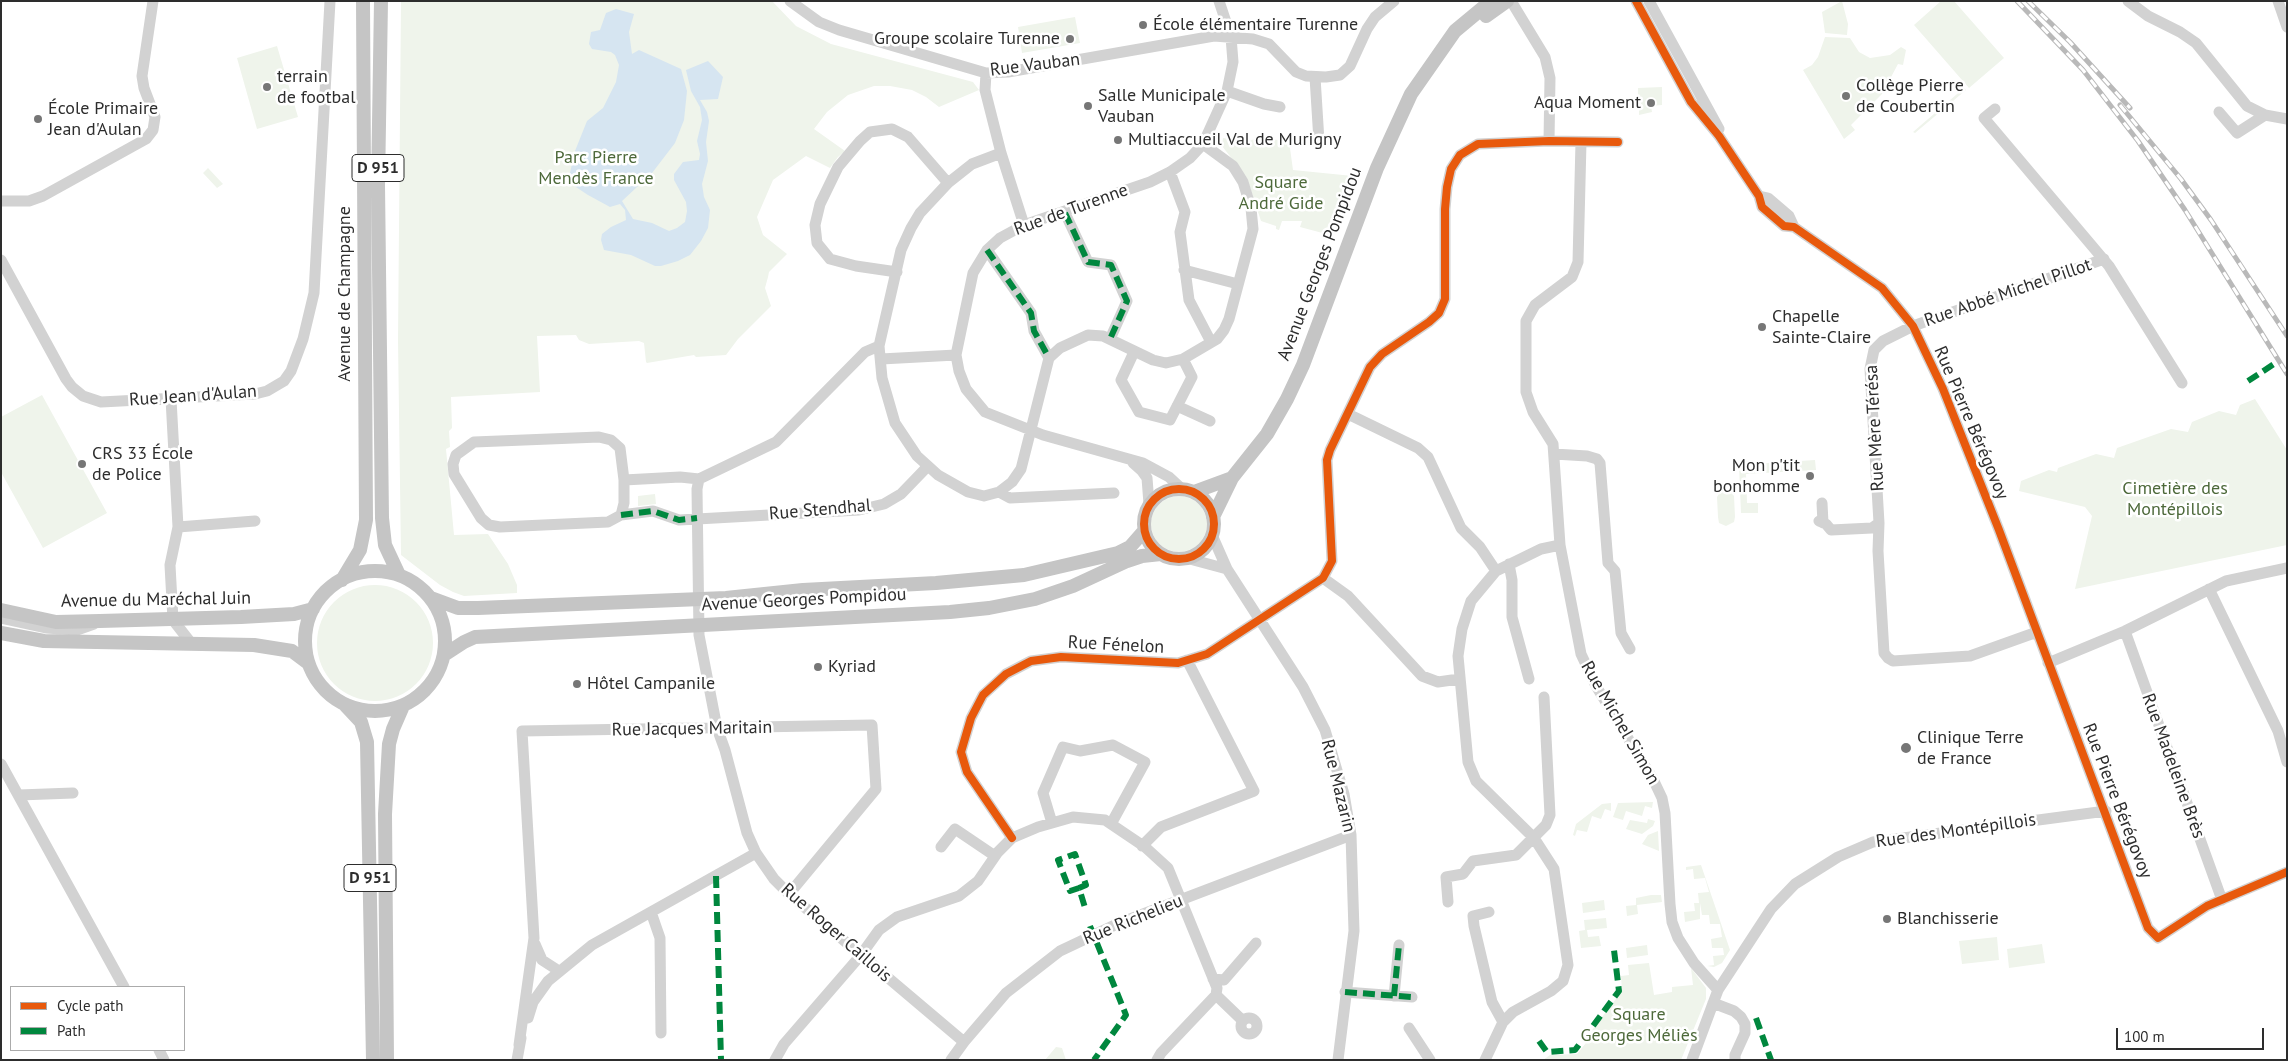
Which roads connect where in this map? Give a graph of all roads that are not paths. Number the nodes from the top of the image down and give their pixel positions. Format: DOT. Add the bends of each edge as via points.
graph roads {
  1 [pos="153,1"];
  2 [pos="330,1"];
  3 [pos="363,1"];
  4 [pos="381,1"];
  5 [pos="790,1"];
  6 [pos="1219,1"];
  7 [pos="1394,1"];
  8 [pos="1491,1"];
  9 [pos="1507,1"];
  10 [pos="1511,1"];
  11 [pos="1636,1"];
  12 [pos="1649,1"];
  13 [pos="2128,1"];
  14 [pos="2278,1"];
  15 [pos="2287,26"];
  16 [pos="1231,37"];
  17 [pos="1435,58"];
  18 [pos="986,73"];
  19 [pos="1315,77"];
  20 [pos="1227,91"];
  21 [pos="1280,107"];
  22 [pos="1995,109"];
  23 [pos="2219,112"];
  24 [pos="2265,115"];
  25 [pos="2287,119"];
  26 [pos="1719,136"];
  27 [pos="1319,141"];
  28 [pos="1549,141"];
  29 [pos="1581,142"];
  30 [pos="1618,142"];
  31 [pos="1204,144"];
  32 [pos="1001,153"];
  33 [pos="1170,172"];
  34 [pos="948,183"];
  35 [pos="1,201"];
  36 [pos="1065,213"];
  37 [pos="1024,225"];
  38 [pos="987,250"];
  39 [pos="1,260"];
  40 [pos="2104,260"];
  41 [pos="1184,270"];
  42 [pos="897,272"];
  43 [pos="1238,284"];
  44 [pos="1913,326"];
  45 [pos="1110,339"];
  46 [pos="1211,342"];
  47 [pos="880,346"];
  48 [pos="1134,352"];
  49 [pos="956,355"];
  50 [pos="1050,358"];
  51 [pos="881,359"];
  52 [pos="1183,359"];
  53 [pos="2182,383"];
  54 [pos="171,399"];
  55 [pos="1177,406"];
  56 [pos="1348,414"];
  57 [pos="1210,421"];
  58 [pos="1032,431"];
  59 [pos="1554,454"];
  60 [pos="1127,459"];
  61 [pos="928,466"];
  62 [pos="1232,478"];
  63 [pos="699,479"];
  64 [pos="624,480"];
  65 [pos="1188,490"];
  66 [pos="999,492"];
  67 [pos="1114,493"];
  68 [pos="1822,503"];
  69 [pos="1150,504"];
  70 [pos="621,515"];
  71 [pos="1213,517"];
  72 [pos="698,518"];
  73 [pos="255,521"];
  74 [pos="1880,523"];
  75 [pos="178,527"];
  76 [pos="1144,531"];
  77 [pos="1212,535"];
  78 [pos="1560,545"];
  79 [pos="1161,554"];
  80 [pos="1186,558"];
  81 [pos="1509,564"];
  82 [pos="2287,568"];
  83 [pos="1227,569"];
  84 [pos="1496,571"];
  85 [pos="399,575"];
  86 [pos="1323,578"];
  87 [pos="342,580"];
  88 [pos="2209,589"];
  89 [pos="431,598"];
  90 [pos="699,598"];
  91 [pos="313,609"];
  92 [pos="1,610"];
  93 [pos="1,618"];
  94 [pos="173,620"];
  95 [pos="1260,620"];
  96 [pos="100,622"];
  97 [pos="700,624"];
  98 [pos="2125,631"];
  99 [pos="2037,632"];
  100 [pos="1,633"];
  101 [pos="191,643"];
  102 [pos="1630,648"];
  103 [pos="444,655"];
  104 [pos="1187,660"];
  105 [pos="308,663"];
  106 [pos="2048,663"];
  107 [pos="1529,678"];
  108 [pos="1460,679"];
  109 [pos="1544,697"];
  110 [pos="344,704"];
  111 [pos="403,706"];
  112 [pos="717,728"];
  113 [pos="2287,762"];
  114 [pos="1,764"];
  115 [pos="73,793"];
  116 [pos="19,795"];
  117 [pos="2106,811"];
  118 [pos="1052,823"];
  119 [pos="1111,824"];
  120 [pos="1351,835"];
  121 [pos="1012,838"];
  122 [pos="1534,838"];
  123 [pos="1142,846"];
  124 [pos="942,847"];
  125 [pos="756,853"];
  126 [pos="995,856"];
  127 [pos="2287,872"];
  128 [pos="788,894"];
  129 [pos="1179,900"];
  130 [pos="2222,900"];
  131 [pos="1448,902"];
  132 [pos="651,912"];
  133 [pos="1489,912"];
  134 [pos="534,943"];
  135 [pos="1256,943"];
  136 [pos="1399,945"];
  137 [pos="861,955"];
  138 [pos="530,968"];
  139 [pos="559,971"];
  140 [pos="1213,979"];
  141 [pos="123,986"];
  142 [pos="543,988"];
  143 [pos="1718,990"];
  144 [pos="1345,992"];
  145 [pos="1216,995"];
  146 [pos="1394,996"];
  147 [pos="1412,997"];
  148 [pos="1713,1003"];
  149 [pos="1242,1020"];
  150 [pos="1503,1022"];
  151 [pos="1409,1028"];
  152 [pos="661,1033"];
  153 [pos="964,1042"];
  154 [pos="519,1045"];
  155 [pos="373,1060"];
  156 [pos="387,1060"];
  157 [pos="517,1060"];
  158 [pos="776,1060"];
  159 [pos="951,1060"];
  160 [pos="1157,1060"];
  161 [pos="1338,1060"];
  162 [pos="1430,1060"];
  163 [pos="1485,1060"];
  164 [pos="1692,1060"];
  165 [pos="1735,1060"];
  1 -- 35 [label="street" via="142,76 155,117 153,130 146,139 43,196 29,201"];
  2 -- 54 [label="street, Rue Jean d'Aulan" via="314,293 291,371 284,381 267,392"];
  3 -- 87 [label="main road, Avenue de Champagne / D 951" via="366,520 360,550"];
  4 -- 85 [label="main road, Avenue de Champagne / D 951" via="378,186 382,518 385,545"];
  5 -- 18 [label="street, Rue Vauban" via="819,22 838,30"];
  6 -- 16 [label="street, Rue de Turenne"];
  7 -- 19 [label="street" via="1375,17 1350,66 1340,75"];
  8 -- 17 [label="main road, Avenue Georges Pompidou" via="1455,31"];
  9 -- 17 [label="main road, Avenue Georges Pompidou"];
  10 -- 28 [label="street" via="1545,57 1550,78"];
  11 -- 26 [label="street, Rue Pierre Bérégovoy" via="1691,102"];
  12 -- 26 [label="street, Rue Pierre Bérégovoy" via="1719,126"];
  13 -- 24 [label="street" via="2148,16 2191,38 2243,102"];
  14 -- 15 [label="street"];
  16 -- 18 [label="street, Rue Vauban" via="1214,36 1008,72"];
  16 -- 19 [label="street, Rue Vauban" via="1269,44 1296,72"];
  16 -- 20 [label="street, Rue de Turenne" via="1234,62"];
  17 -- 62 [label="main road, Avenue Georges Pompidou" via="1411,94 1377,168 1303,365 1287,399 1267,434"];
  18 -- 32 [label="street" via="985,90"];
  19 -- 27 [label="street"];
  20 -- 21 [label="street"];
  20 -- 31 [label="street, Rue de Turenne"];
  22 -- 40 [label="street, Rue Abbé Michel Pillot" via="1984,118"];
  23 -- 24 [label="street" via="2237,133"];
  24 -- 25 [label="street"];
  26 -- 44 [label="street, Rue Pierre Bérégovoy" via="1758,196 1768,198 1789,216 1794,227 1882,288"];
  28 -- 29 [label="street"];
  28 -- 56 [label="street" via="1478,144 1460,155 1451,169 1447,187 1445,299 1429,322 1382,354 1370,367"];
  29 -- 30 [label="street"];
  29 -- 59 [label="street, Rue Michel Simon" via="1576,269 1564,285 1535,305 1526,321 1526,392 1533,412 1553,444"];
  31 -- 33 [label="street, Rue de Turenne"];
  31 -- 43 [label="street" via="1233,166 1243,182 1251,208 1253,229"];
  32 -- 34 [label="street" via="972,164"];
  32 -- 37 [label="street"];
  33 -- 36 [label="street, Rue de Turenne"];
  33 -- 41 [label="street" via="1185,212 1180,232"];
  34 -- 42 [label="street" via="920,213 911,228"];
  34 -- 42 [label="street" via="908,137 892,129 870,132 838,167 820,204 815,224 818,243 830,260"];
  36 -- 37 [label="street, Rue de Turenne"];
  36 -- 45 [label="street" via="1088,262 1112,265 1127,301"];
  37 -- 38 [label="street, Rue de Turenne" via="1000,238"];
  38 -- 49 [label="street, Rue de Turenne" via="973,273"];
  38 -- 50 [label="street" via="1031,314 1034,330"];
  39 -- 54 [label="street, Rue Jean d'Aulan" via="72,387 83,396 101,402"];
  40 -- 44 [label="street, Rue Abbé Michel Pillot"];
  40 -- 53 [label="street, Rue Abbé Michel Pillot"];
  41 -- 43 [label="street"];
  41 -- 46 [label="street" via="1189,300"];
  42 -- 47 [label="street"];
  43 -- 46 [label="street" via="1224,330"];
  44 -- 74 [label="street, Rue Mère Térésa" via="1883,341 1871,359"];
  44 -- 99 [label="street, Rue Pierre Bérégovoy" via="1947,398"];
  45 -- 48 [label="street"];
  45 -- 50 [label="street" via="1083,337 1060,348"];
  46 -- 52 [label="street"];
  47 -- 51 [label="street"];
  47 -- 63 [label="street" via="866,352 776,442"];
  48 -- 52 [label="street" via="1166,363"];
  48 -- 55 [label="street" via="1121,380 1139,412 1170,420"];
  49 -- 51 [label="street"];
  49 -- 58 [label="street, Rue de Turenne" via="966,389 985,412"];
  50 -- 58 [label="street"];
  51 -- 61 [label="street" via="882,378 895,423 917,456"];
  52 -- 55 [label="street" via="1192,377"];
  54 -- 75 [label="street"];
  55 -- 57 [label="street"];
  56 -- 84 [label="street" via="1418,448 1428,457 1461,528 1480,547"];
  56 -- 86 [label="street" via="1327,460 1332,561"];
  58 -- 60 [label="street, Rue de Turenne"];
  58 -- 66 [label="street" via="1021,469"];
  59 -- 78 [label="street, Rue Michel Simon"];
  59 -- 102 [label="street" via="1587,456 1600,463 1608,563 1615,571 1621,633"];
  60 -- 65 [label="street, Rue de Turenne" via="1157,470"];
  60 -- 69 [label="street, Rue de Turenne" via="1147,478"];
  61 -- 66 [label="street" via="968,492 984,496"];
  61 -- 72 [label="street, Rue Stendhal" via="901,494 884,504 867,508"];
  62 -- 65 [label="main road"];
  62 -- 71 [label="main road, Avenue Georges Pompidou"];
  63 -- 64 [label="street"];
  63 -- 72 [label="street, Rue Roger Caillois"];
  64 -- 70 [label="street"];
  64 -- 70 [label="street, Rue Stendhal" via="620,448 611,440 599,437 474,442 456,455 454,464 454,474 481,518 489,525 608,522"];
  65 -- 69 [label="main road" via="1164,492"];
  65 -- 71 [label="main road" via="1203,498"];
  66 -- 67 [label="street" via="1010,498"];
  68 -- 74 [label="street" via="1821,522 1831,530 1872,528"];
  69 -- 76 [label="main road" via="1145,512"];
  70 -- 72 [label="street, Rue Stendhal" via="653,511 679,520"];
  71 -- 77 [label="main road"];
  72 -- 90 [label="street, Rue Roger Caillois"];
  73 -- 75 [label="street"];
  74 -- 99 [label="street, Rue Mère Térésa" via="1878,552 1884,652 1893,662 1970,656"];
  75 -- 94 [label="street" via="170,565"];
  76 -- 79 [label="main road" via="1147,540"];
  76 -- 90 [label="main road, Avenue Georges Pompidou" via="1130,547 1118,553 1024,575"];
  77 -- 80 [label="main road" via="1198,553"];
  77 -- 83 [label="street, Rue Mazarin"];
  78 -- 81 [label="street" via="1541,549"];
  78 -- 143 [label="street, Rue Michel Simon" via="1586,668 1662,798 1672,922 1694,963"];
  79 -- 80 [label="main road"];
  79 -- 97 [label="main road, Avenue Georges Pompidou" via="1127,561 1035,599 989,608"];
  80 -- 83 [label="street"];
  81 -- 84 [label="street"];
  81 -- 107 [label="street" via="1512,617"];
  82 -- 88 [label="street" via="2226,581"];
  83 -- 95 [label="street, Rue Mazarin"];
  84 -- 108 [label="street" via="1471,601 1458,656"];
  85 -- 87 [label="main road" via="380,571 360,573"];
  85 -- 89 [label="main road" via="416,584"];
  86 -- 95 [label="street, Rue Fénelon"];
  86 -- 108 [label="street" via="1348,596 1422,676 1438,682"];
  87 -- 91 [label="main road" via="325,592"];
  88 -- 98 [label="street"];
  88 -- 113 [label="street" via="2278,732"];
  89 -- 90 [label="main road, Avenue Georges Pompidou" via="458,608"];
  89 -- 103 [label="main road" via="441,615"];
  90 -- 97 [label="street, Rue Roger Caillois"];
  91 -- 94 [label="main road, Avenue du Maréchal Juin" via="294,614"];
  91 -- 105 [label="main road" via="305,645"];
  92 -- 96 [label="main road, Avenue du Maréchal Juin" via="56,622"];
  93 -- 96 [label="street" via="46,628 77,630"];
  94 -- 96 [label="main road, Avenue du Maréchal Juin"];
  94 -- 101 [label="street"];
  95 -- 104 [label="street, Rue Fénelon" via="1207,654"];
  95 -- 120 [label="street, Rue Mazarin" via="1303,687 1325,730 1344,794"];
  97 -- 103 [label="main road, Avenue Georges Pompidou" via="475,637"];
  97 -- 112 [label="street, Rue Roger Caillois" via="699,636"];
  98 -- 106 [label="street"];
  98 -- 130 [label="street, Rue Madeleine Brès"];
  99 -- 106 [label="street, Rue Pierre Bérégovoy"];
  100 -- 101 [label="main road" via="44,641"];
  101 -- 105 [label="main road" via="282,649 292,651"];
  103 -- 111 [label="main road" via="436,676 422,694"];
  104 -- 121 [label="street, Rue Fénelon" via="1178,663 1061,657 1031,661 1006,674 983,696 971,718 961,752 967,772"];
  104 -- 123 [label="street" via="1254,792 1161,827"];
  105 -- 110 [label="main road" via="328,694"];
  106 -- 117 [label="street, Rue Pierre Bérégovoy"];
  108 -- 122 [label="street" via="1468,762 1473,775"];
  109 -- 122 [label="street" via="1550,815 1542,831"];
  110 -- 111 [label="main road" via="363,710 383,711"];
  110 -- 155 [label="main road, D 951" via="361,722 367,742"];
  111 -- 156 [label="main road, D 951" via="389,744 385,814"];
  112 -- 125 [label="street, Rue Roger Caillois" via="747,833"];
  112 -- 128 [label="street, Rue Jacques Maritain" via="872,725 876,789"];
  112 -- 134 [label="street, Rue Jacques Maritain" via="522,731"];
  114 -- 116 [label="street"];
  115 -- 116 [label="street"];
  116 -- 141 [label="street"];
  117 -- 130 [label="street, Rue Pierre Bérégovoy" via="2148,928 2158,938"];
  117 -- 143 [label="street, Rue des Montépillois" via="1873,842 1838,857 1795,884 1771,910"];
  118 -- 119 [label="street" via="1073,816 1105,820"];
  118 -- 119 [label="street" via="1043,793 1063,747 1080,750 1113,745 1145,762"];
  118 -- 121 [label="street"];
  119 -- 123 [label="street"];
  120 -- 129 [label="street, Rue Richelieu"];
  120 -- 144 [label="street, Rue Mazarin" via="1354,931"];
  121 -- 126 [label="street"];
  122 -- 131 [label="street" via="1516,855 1473,861 1463,874 1446,877"];
  122 -- 150 [label="street" via="1554,869 1568,965 1563,981 1513,1012"];
  123 -- 129 [label="street" via="1168,868"];
  124 -- 126 [label="street" via="955,829"];
  125 -- 128 [label="street, Rue Roger Caillois"];
  125 -- 132 [label="street"];
  126 -- 137 [label="street" via="978,882 959,896 897,916 879,930"];
  127 -- 130 [label="street"];
  128 -- 137 [label="street, Rue Roger Caillois"];
  129 -- 140 [label="street"];
  129 -- 153 [label="street, Rue Richelieu" via="1117,924 1052,956 1006,993"];
  132 -- 139 [label="street" via="592,945"];
  132 -- 152 [label="street" via="660,938"];
  133 -- 150 [label="street" via="1473,916 1492,1002"];
  134 -- 138 [label="street, Rue Jacques Maritain"];
  134 -- 139 [label="street, Rue Jacques Maritain" via="542,960"];
  135 -- 140 [label="street" via="1224,980"];
  136 -- 146 [label="street"];
  137 -- 153 [label="street, Rue Roger Caillois"];
  137 -- 158 [label="street" via="784,1044"];
  138 -- 142 [label="street" via="536,982"];
  138 -- 154 [label="street, Rue Jacques Maritain"];
  139 -- 142 [label="street"];
  140 -- 145 [label="street"];
  142 -- 154 [label="street" via="533,1002"];
  143 -- 148 [label="street, Rue des Montépillois"];
  144 -- 146 [label="street"];
  144 -- 161 [label="street, Rue Mazarin"];
  145 -- 149 [label="street"];
  145 -- 160 [label="street"];
  146 -- 147 [label="street"];
  148 -- 164 [label="street, Rue des Montépillois"];
  148 -- 165 [label="street" via="1734,1011 1745,1024"];
  150 -- 163 [label="street"];
  151 -- 162 [label="street"];
  153 -- 159 [label="street, Rue Richelieu"];
  154 -- 157 [label="street"];
}
